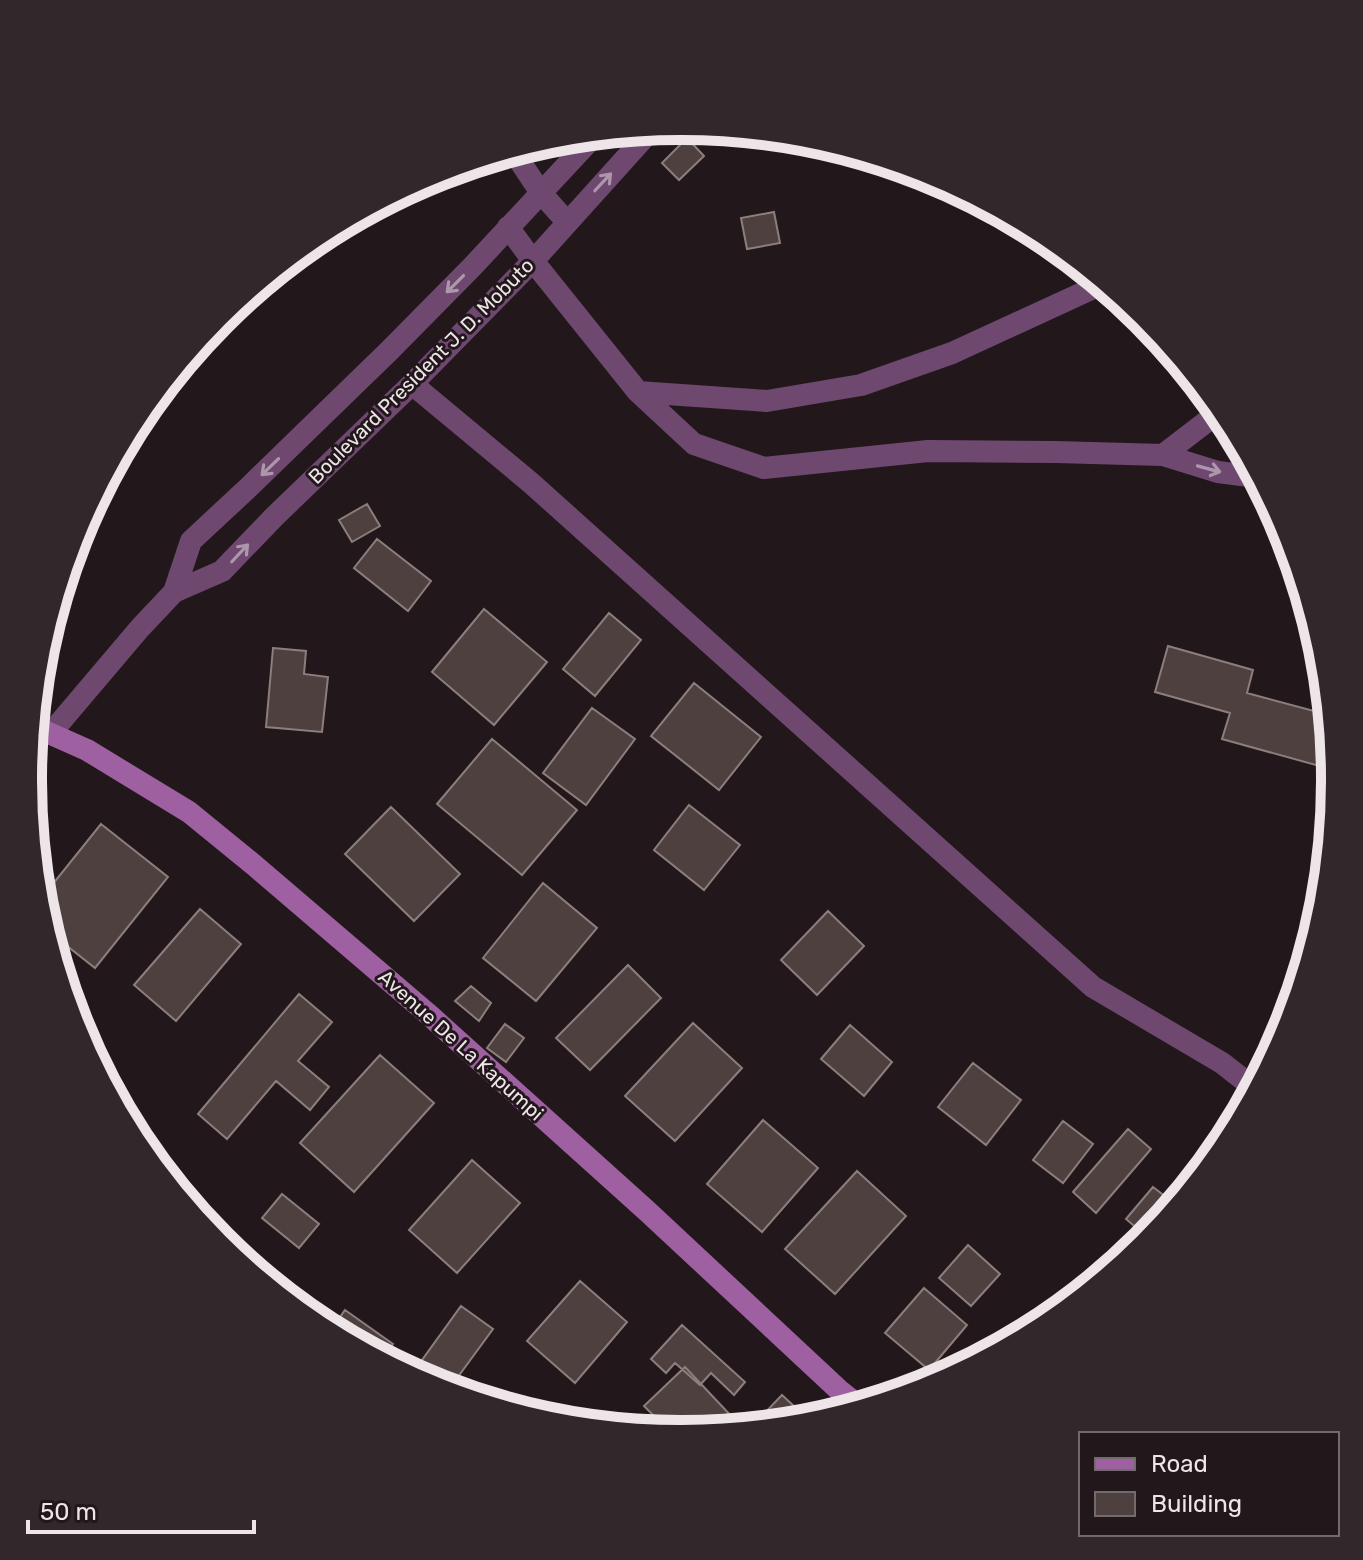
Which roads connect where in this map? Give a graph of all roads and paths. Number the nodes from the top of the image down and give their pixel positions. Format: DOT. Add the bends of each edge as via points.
graph roads {
  1 [pos="640,142"];
  2 [pos="582,149"];
  3 [pos="520,161"];
  4 [pos="541,193"];
  5 [pos="567,222"];
  6 [pos="508,227"];
  7 [pos="533,261"];
  8 [pos="1091,289"];
  9 [pos="412,384"];
  10 [pos="638,392"];
  11 [pos="1209,420"];
  12 [pos="1163,455"];
  13 [pos="1243,475"];
  14 [pos="174,592"];
  15 [pos="44,728"];
  16 [pos="44,731"];
  17 [pos="1245,1081"];
  18 [pos="848,1398"];
  5 -- 1 [label="street, Boulevard President J. D. Mobuto, one-way"];
  2 -- 4 [label="street, Boulevard President J. D. Mobuto"];
  3 -- 4 [label="street"];
  4 -- 5 [label="street"];
  4 -- 6 [label="street, Boulevard President J. D. Mobuto"];
  5 -- 7 [label="street, Boulevard President J. D. Mobuto"];
  6 -- 7 [label="street"];
  6 -- 14 [label="street, Boulevard President J. D. Mobuto, one-way" via="378,362 191,541"];
  7 -- 9 [label="street, Boulevard President J. D. Mobuto"];
  7 -- 10 [label="street"];
  8 -- 10 [label="street" via="952,353 861,385 767,401"];
  14 -- 9 [label="street, Boulevard President J. D. Mobuto, one-way" via="222,571"];
  9 -- 17 [label="street" via="531,483 1093,987"];
  10 -- 12 [label="street" via="694,444 764,468 928,451"];
  11 -- 12 [label="street"];
  12 -- 13 [label="street, one-way"];
  14 -- 15 [label="street, Boulevard President J. D. Mobuto"];
  16 -- 18 [label="main road, Avenue De La Kapumpi" via="87,750 189,812 254,865 427,1013"];
}
